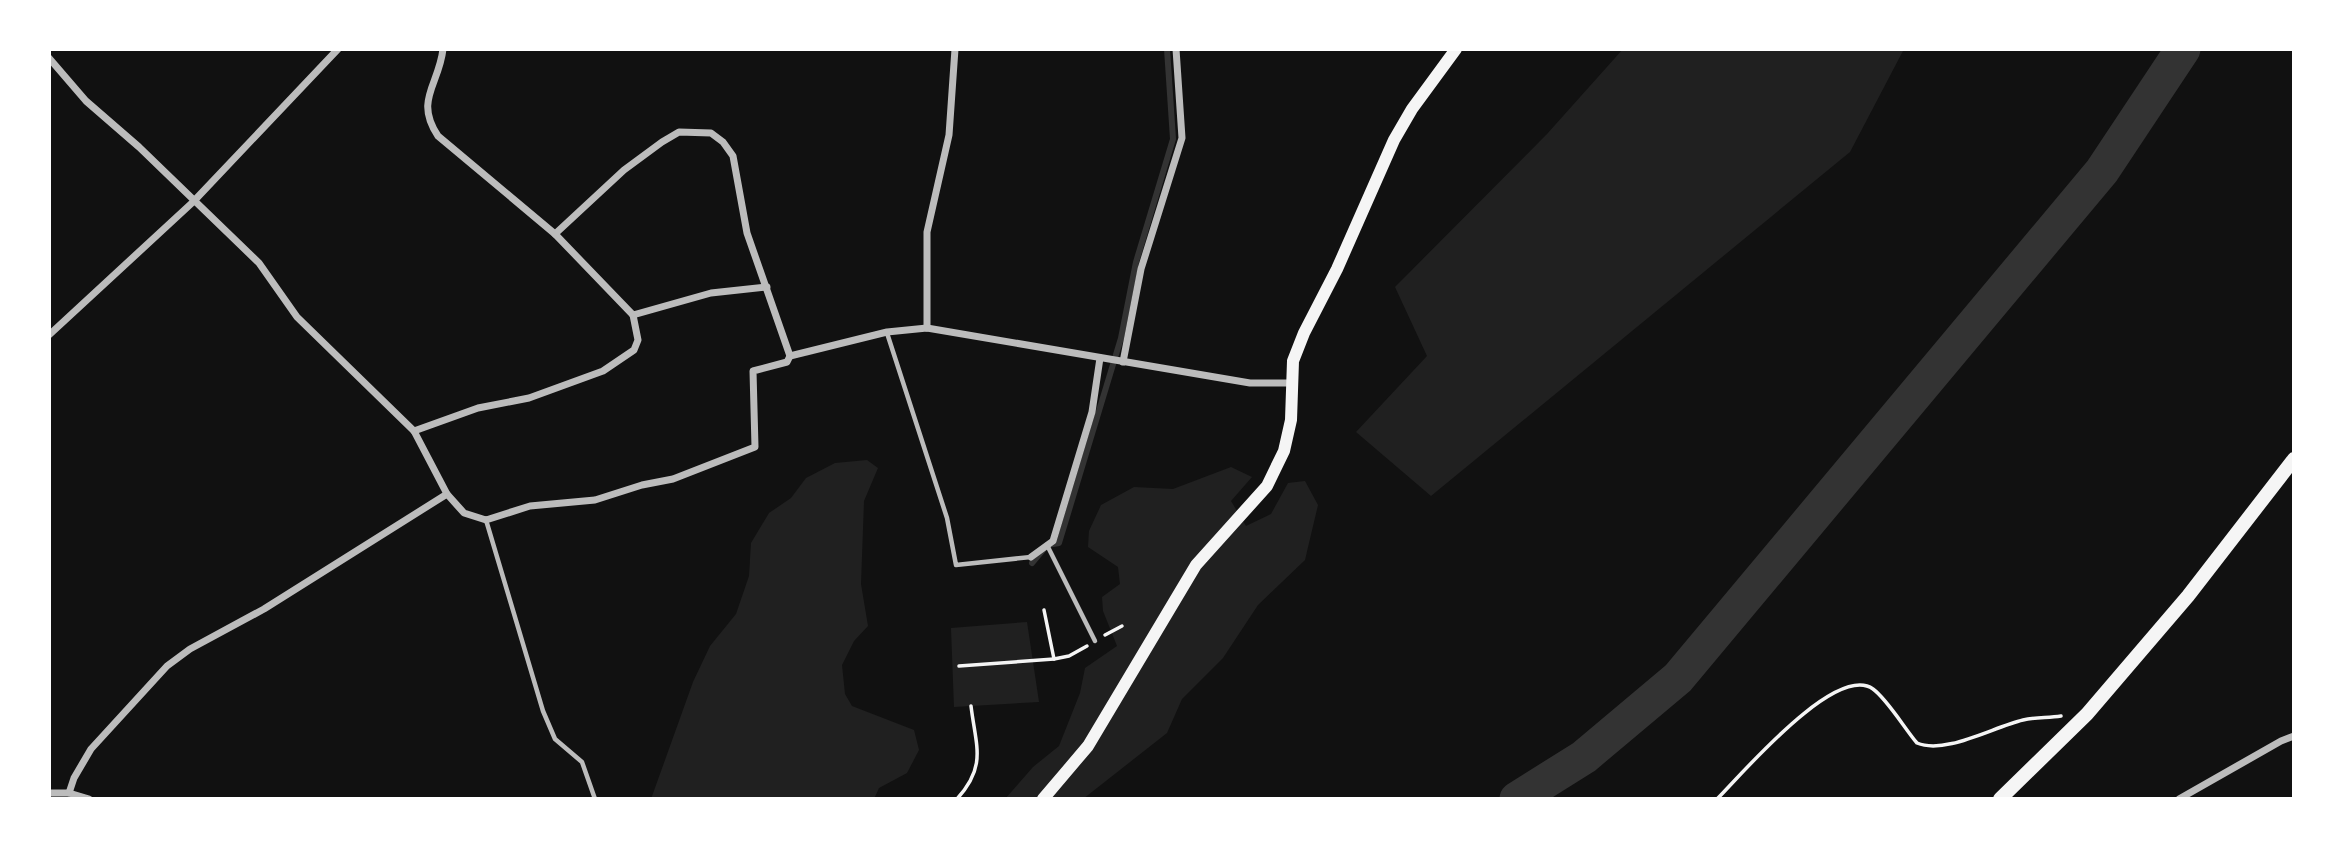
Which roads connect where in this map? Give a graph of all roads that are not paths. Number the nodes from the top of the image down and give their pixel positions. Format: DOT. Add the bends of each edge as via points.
graph roads {
  1 [pos="338,49"];
  2 [pos="443,49"];
  3 [pos="955,49"];
  4 [pos="1175,49"];
  5 [pos="1456,49"];
  6 [pos="49,58"];
  7 [pos="193,202"];
  8 [pos="555,234"];
  9 [pos="767,287"];
  10 [pos="633,315"];
  11 [pos="927,328"];
  12 [pos="887,332"];
  13 [pos="49,335"];
  14 [pos="790,356"];
  15 [pos="1100,358"];
  16 [pos="1123,362"];
  17 [pos="1290,383"];
  18 [pos="414,431"];
  19 [pos="2294,459"];
  20 [pos="447,494"];
  21 [pos="485,520"];
  22 [pos="1047,545"];
  23 [pos="1031,557"];
  24 [pos="1095,642"];
  25 [pos="2294,736"];
  26 [pos="49,793"];
  27 [pos="69,793"];
  28 [pos="89,799"];
  29 [pos="595,799"];
  30 [pos="1044,799"];
  31 [pos="2000,799"];
  32 [pos="2179,799"];
  1 -- 7 [label="street"];
  2 -- 8 [label="street" via="426,104 427,119 438,136"];
  3 -- 11 [label="street" via="949,135 927,232"];
  4 -- 16 [label="street" via="1182,138 1141,269"];
  5 -- 17 [label="main road" via="1394,140 1304,333"];
  6 -- 7 [label="street" via="86,101"];
  7 -- 13 [label="street"];
  7 -- 18 [label="street" via="259,263 297,317"];
  8 -- 9 [label="street" via="624,170 662,142 679,132 711,133 733,156 747,233"];
  8 -- 10 [label="street"];
  9 -- 10 [label="street" via="711,293"];
  9 -- 14 [label="street"];
  10 -- 18 [label="street" via="638,340 634,350 603,371"];
  11 -- 12 [label="street"];
  11 -- 15 [label="street"];
  12 -- 14 [label="street"];
  12 -- 23 [label="lane" via="947,518 956,565"];
  14 -- 21 [label="street" via="787,362 753,371 755,447 673,479 595,500 530,506"];
  15 -- 16 [label="street"];
  15 -- 22 [label="street" via="1092,412 1053,541"];
  16 -- 17 [label="street" via="1250,383"];
  17 -- 30 [label="main road" via="1284,451 1266,486 1195,565 1088,746"];
  18 -- 20 [label="street"];
  19 -- 31 [label="main road" via="2188,596 2087,713"];
  20 -- 21 [label="street" via="464,513"];
  20 -- 27 [label="street" via="167,666 91,749"];
  21 -- 29 [label="lane" via="543,711 555,739 582,762"];
  22 -- 23 [label="street"];
  22 -- 24 [label="lane"];
  25 -- 32 [label="street"];
  26 -- 27 [label="street"];
  27 -- 28 [label="street"];
}
